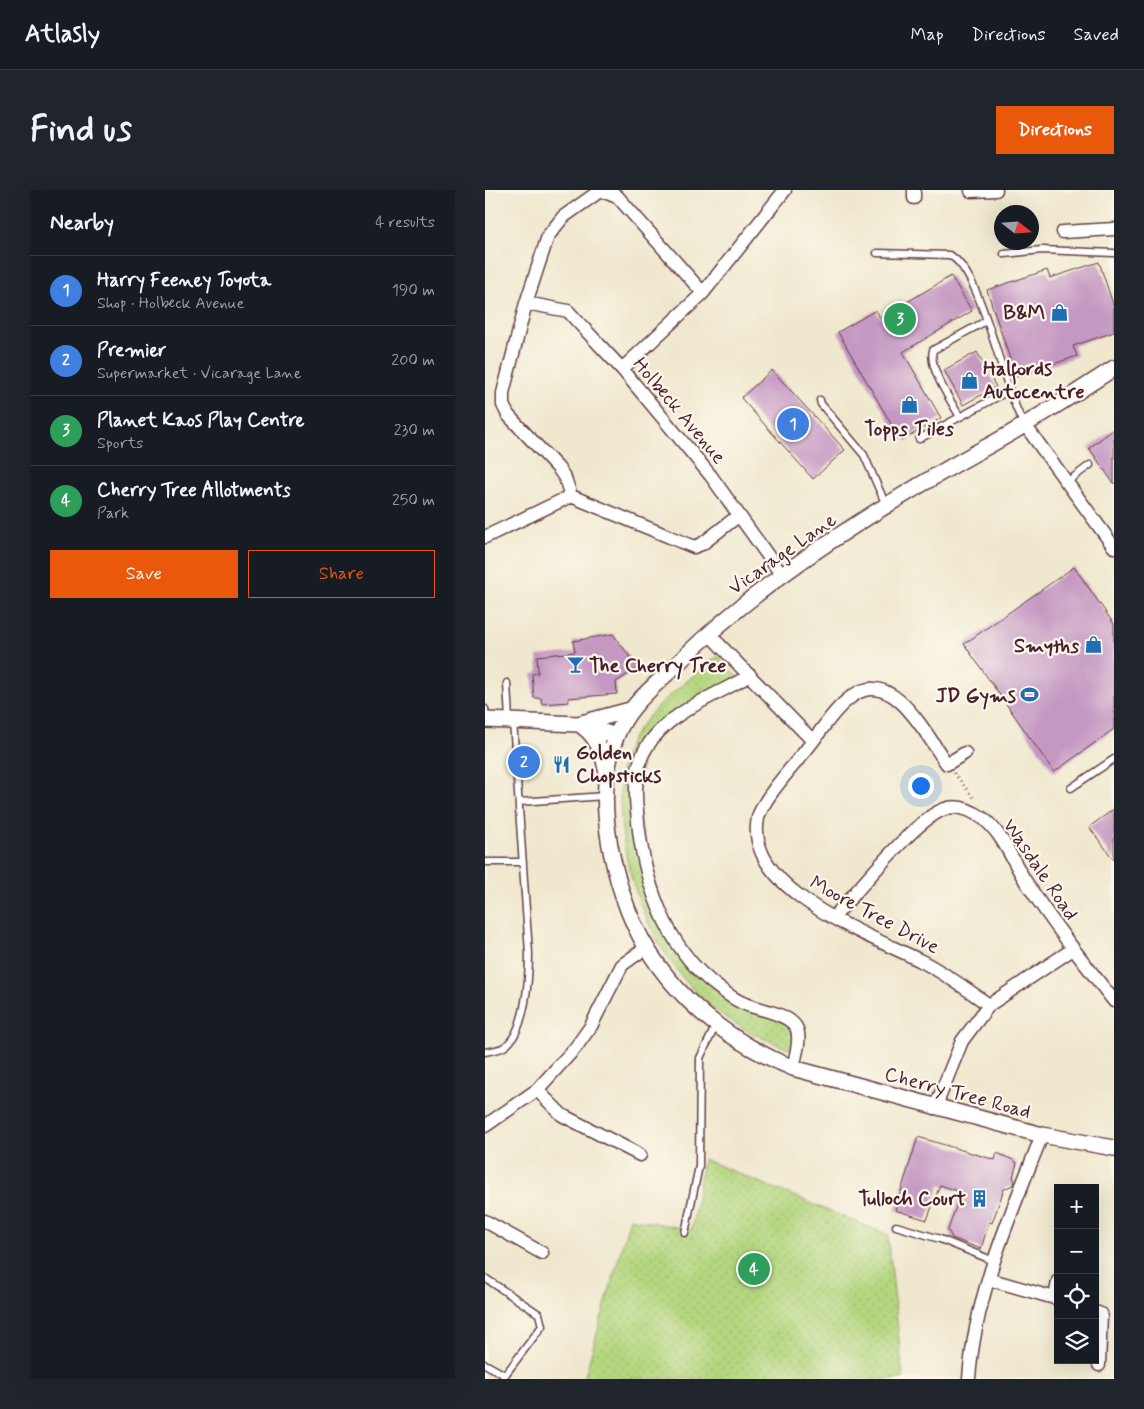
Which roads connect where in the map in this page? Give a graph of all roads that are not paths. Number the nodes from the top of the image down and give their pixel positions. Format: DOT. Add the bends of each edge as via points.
graph roads {
  1 [pos="785,190"];
  2 [pos="996,190"];
  3 [pos="971,191"];
  4 [pos="1114,229"];
  5 [pos="1063,232"];
  6 [pos="877,253"];
  7 [pos="1114,253"];
  8 [pos="1004,254"];
  9 [pos="703,293"];
  10 [pos="526,303"];
  11 [pos="986,320"];
  12 [pos="1114,368"];
  13 [pos="622,369"];
  14 [pos="1008,391"];
  15 [pos="819,400"];
  16 [pos="959,417"];
  17 [pos="1025,425"];
  18 [pos="919,439"];
  19 [pos="1090,465"];
  20 [pos="1067,482"];
  21 [pos="571,496"];
  22 [pos="886,505"];
  23 [pos="738,516"];
  24 [pos="485,537"];
  25 [pos="1113,545"];
  26 [pos="781,574"];
  27 [pos="708,633"];
  28 [pos="750,676"];
  29 [pos="507,682"];
  30 [pos="629,710"];
  31 [pos="485,716"];
  32 [pos="511,720"];
  33 [pos="578,724"];
  34 [pos="616,736"];
  35 [pos="813,740"];
  36 [pos="965,752"];
  37 [pos="1114,759"];
  38 [pos="607,773"];
  39 [pos="1071,788"];
  40 [pos="605,796"];
  41 [pos="519,802"];
  42 [pos="485,862"];
  43 [pos="523,862"];
  44 [pos="834,917"];
  45 [pos="647,947"];
  46 [pos="1073,949"];
  47 [pos="1114,1002"];
  48 [pos="989,1005"];
  49 [pos="716,1024"];
  50 [pos="485,1052"];
  51 [pos="793,1068"];
  52 [pos="537,1090"];
  53 [pos="935,1108"];
  54 [pos="485,1126"];
  55 [pos="1042,1135"];
  56 [pos="1114,1148"];
  57 [pos="640,1155"];
  58 [pos="485,1221"];
  59 [pos="896,1226"];
  60 [pos="685,1233"];
  61 [pos="543,1253"];
  62 [pos="994,1261"];
  63 [pos="485,1278"];
  64 [pos="988,1279"];
  65 [pos="1054,1298"];
  66 [pos="1099,1313"];
  67 [pos="485,1364"];
  68 [pos="1099,1365"];
  69 [pos="504,1377"];
  70 [pos="969,1379"];
  1 -- 9 [label="street"];
  2 -- 3 [label="street"];
  4 -- 5 [label="street"];
  6 -- 11 [label="lane" via="938,254 956,258 967,272"];
  7 -- 8 [label="lane" via="1042,250"];
  9 -- 10 [label="street" via="617,196 605,191 597,193 554,226"];
  9 -- 13 [label="street"];
  10 -- 13 [label="street, Holbeck Avenue" via="568,311"];
  10 -- 21 [label="street" via="503,393 503,406 507,415 559,468"];
  11 -- 14 [label="lane"];
  11 -- 16 [label="lane" via="931,354 934,368"];
  12 -- 17 [label="street, Vicarage Lane"];
  13 -- 23 [label="street, Holbeck Avenue" via="711,476"];
  14 -- 16 [label="lane"];
  14 -- 17 [label="lane"];
  15 -- 22 [label="lane" via="864,456"];
  16 -- 18 [label="lane"];
  17 -- 20 [label="street"];
  17 -- 22 [label="street, Vicarage Lane"];
  19 -- 20 [label="lane"];
  20 -- 25 [label="street"];
  21 -- 23 [label="street" via="694,547"];
  21 -- 24 [label="street"];
  22 -- 26 [label="street, Vicarage Lane"];
  23 -- 26 [label="street, Holbeck Avenue"];
  26 -- 27 [label="street, Vicarage Lane"];
  27 -- 28 [label="street"];
  27 -- 30 [label="street, Vicarage Lane"];
  28 -- 35 [label="street"];
  28 -- 51 [label="street" via="681,712 657,733 644,750 636,788 639,836 643,866 664,921 698,969 718,988 743,1004 783,1018 795,1026 799,1034"];
  29 -- 32 [label="lane"];
  30 -- 33 [label="street"];
  30 -- 34 [label="street, Vicarage Lane"];
  31 -- 32 [label="street"];
  32 -- 33 [label="street"];
  32 -- 41 [label="lane"];
  33 -- 34 [label="street"];
  33 -- 38 [label="street" via="593,737 601,750"];
  34 -- 38 [label="street, Cherry Tree Road"];
  35 -- 36 [label="street, Moore Tree Drive" via="854,695 871,688 890,692 902,701 947,764"];
  35 -- 44 [label="street, Moore Tree Drive" via="763,805 758,818 758,839 763,854 780,881"];
  37 -- 39 [label="lane"];
  38 -- 40 [label="street, Cherry Tree Road"];
  40 -- 41 [label="lane"];
  40 -- 45 [label="street, Cherry Tree Road" via="618,882"];
  41 -- 43 [label="lane"];
  42 -- 43 [label="lane"];
  43 -- 50 [label="lane" via="529,953 526,1002 512,1038 505,1047"];
  44 -- 46 [label="street, Wasdale Road" via="924,822 950,807 971,811 996,832 1027,884"];
  44 -- 48 [label="street, Moore Tree Drive" via="946,974"];
  45 -- 49 [label="street, Cherry Tree Road" via="683,996"];
  45 -- 52 [label="street" via="622,965 587,1031"];
  46 -- 47 [label="street, Wasdale Road"];
  46 -- 48 [label="street"];
  48 -- 53 [label="street" via="962,1041"];
  49 -- 51 [label="street, Cherry Tree Road" via="749,1047"];
  49 -- 60 [label="lane" via="700,1058 699,1166"];
  51 -- 53 [label="street, Cherry Tree Road"];
  52 -- 54 [label="street"];
  52 -- 57 [label="street" via="561,1116"];
  53 -- 55 [label="street, Cherry Tree Road"];
  55 -- 56 [label="street, Cherry Tree Road"];
  55 -- 62 [label="street"];
  58 -- 61 [label="street"];
  59 -- 62 [label="lane" via="940,1239"];
  62 -- 64 [label="street"];
  63 -- 69 [label="lane" via="526,1303 541,1320 542,1326"];
  64 -- 65 [label="street"];
  64 -- 70 [label="street" via="970,1360"];
  66 -- 68 [label="street"];
  67 -- 69 [label="lane"];
}
